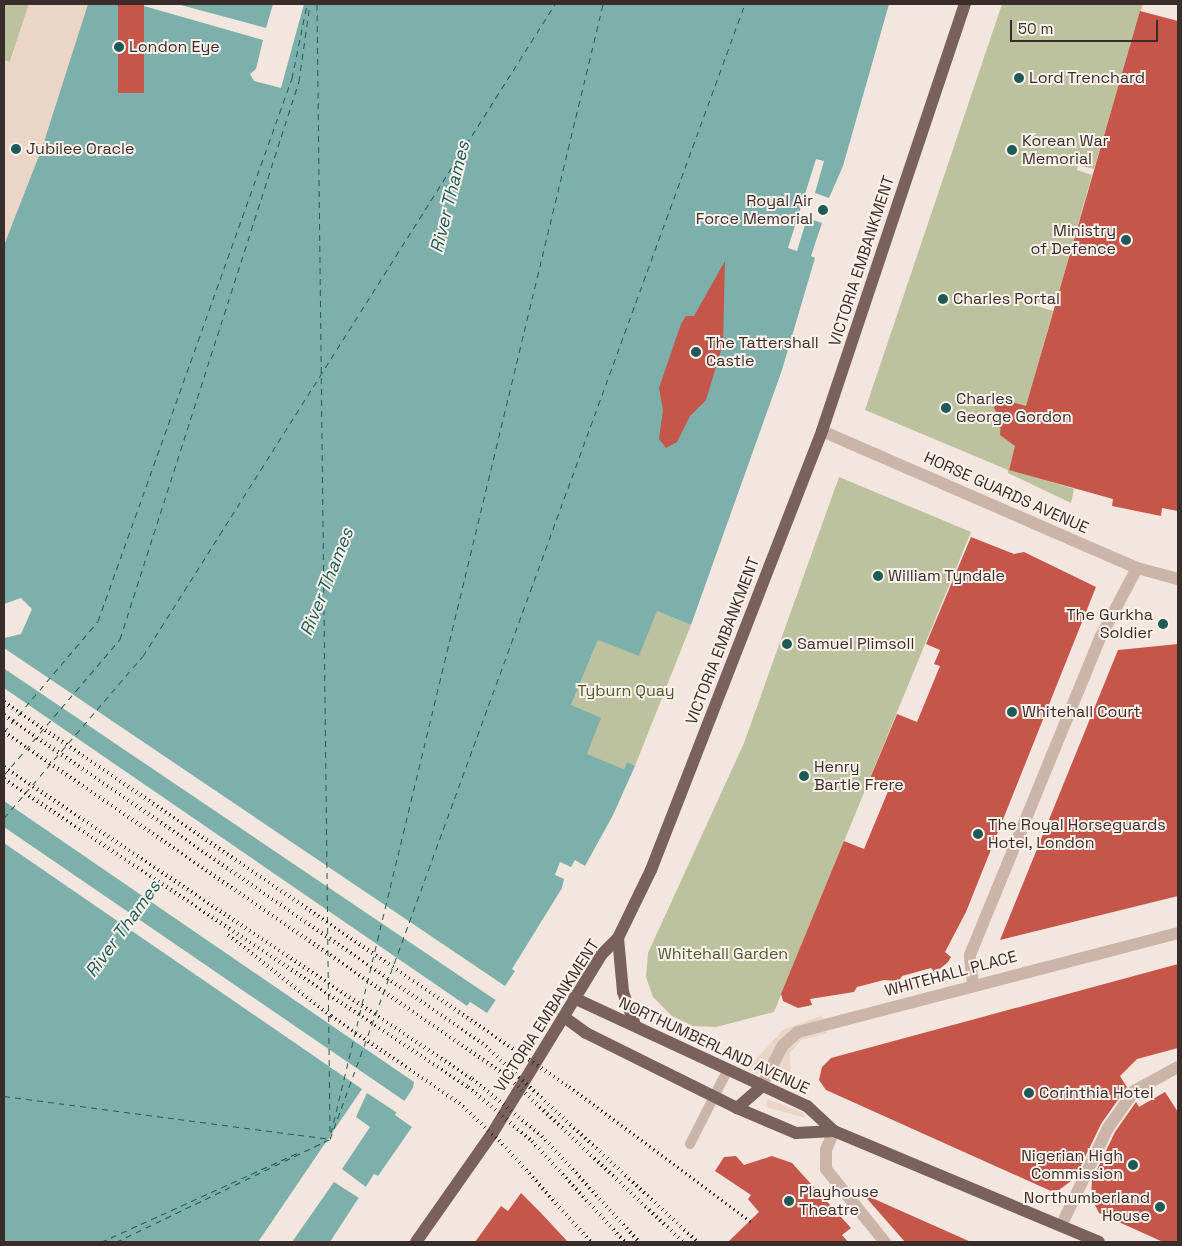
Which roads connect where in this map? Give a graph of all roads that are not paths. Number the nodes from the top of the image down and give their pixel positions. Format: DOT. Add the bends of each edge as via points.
graph roads {
  1 [pos="965,4"];
  2 [pos="822,431"];
  3 [pos="1137,568"];
  4 [pos="1178,579"];
  5 [pos="1178,933"];
  6 [pos="618,938"];
  7 [pos="973,985"];
  8 [pos="574,998"];
  9 [pos="564,1016"];
  10 [pos="634,1025"];
  11 [pos="1178,1067"];
  12 [pos="727,1071"];
  13 [pos="761,1087"];
  14 [pos="714,1098"];
  15 [pos="737,1108"];
  16 [pos="834,1131"];
  17 [pos="690,1144"];
  18 [pos="1061,1226"];
  19 [pos="878,1240"];
  20 [pos="416,1242"];
  21 [pos="1099,1242"];
  1 -- 2 [label="main road, VICTORIA EMBANKMENT"];
  2 -- 3 [label="street, HORSE GUARDS AVENUE"];
  2 -- 6 [label="main road, VICTORIA EMBANKMENT" via="651,870"];
  3 -- 4 [label="street, HORSE GUARDS AVENUE"];
  3 -- 7 [label="street" via="1101,636 970,955"];
  5 -- 7 [label="street, WHITEHALL PLACE"];
  6 -- 8 [label="main road, VICTORIA EMBANKMENT"];
  6 -- 10 [label="main road" via="623,992"];
  7 -- 13 [label="street, WHITEHALL PLACE" via="798,1032 783,1044"];
  8 -- 9 [label="main road, VICTORIA EMBANKMENT"];
  8 -- 10 [label="main road, NORTHUMBERLAND AVENUE"];
  9 -- 14 [label="main road, NORTHUMBERLAND AVENUE" via="586,1033 606,1039"];
  9 -- 20 [label="main road, VICTORIA EMBANKMENT" via="482,1149"];
  10 -- 12 [label="main road, NORTHUMBERLAND AVENUE"];
  11 -- 18 [label="street" via="1134,1091 1108,1128"];
  12 -- 13 [label="main road, NORTHUMBERLAND AVENUE"];
  12 -- 14 [label="lane"];
  13 -- 15 [label="main road"];
  13 -- 16 [label="main road, NORTHUMBERLAND AVENUE" via="807,1106"];
  14 -- 15 [label="main road, NORTHUMBERLAND AVENUE"];
  14 -- 17 [label="lane"];
  15 -- 16 [label="main road, NORTHUMBERLAND AVENUE" via="796,1133"];
  16 -- 18 [label="main road, NORTHUMBERLAND AVENUE"];
  16 -- 19 [label="street" via="826,1150 826,1169"];
  18 -- 21 [label="main road, NORTHUMBERLAND AVENUE"];
}
